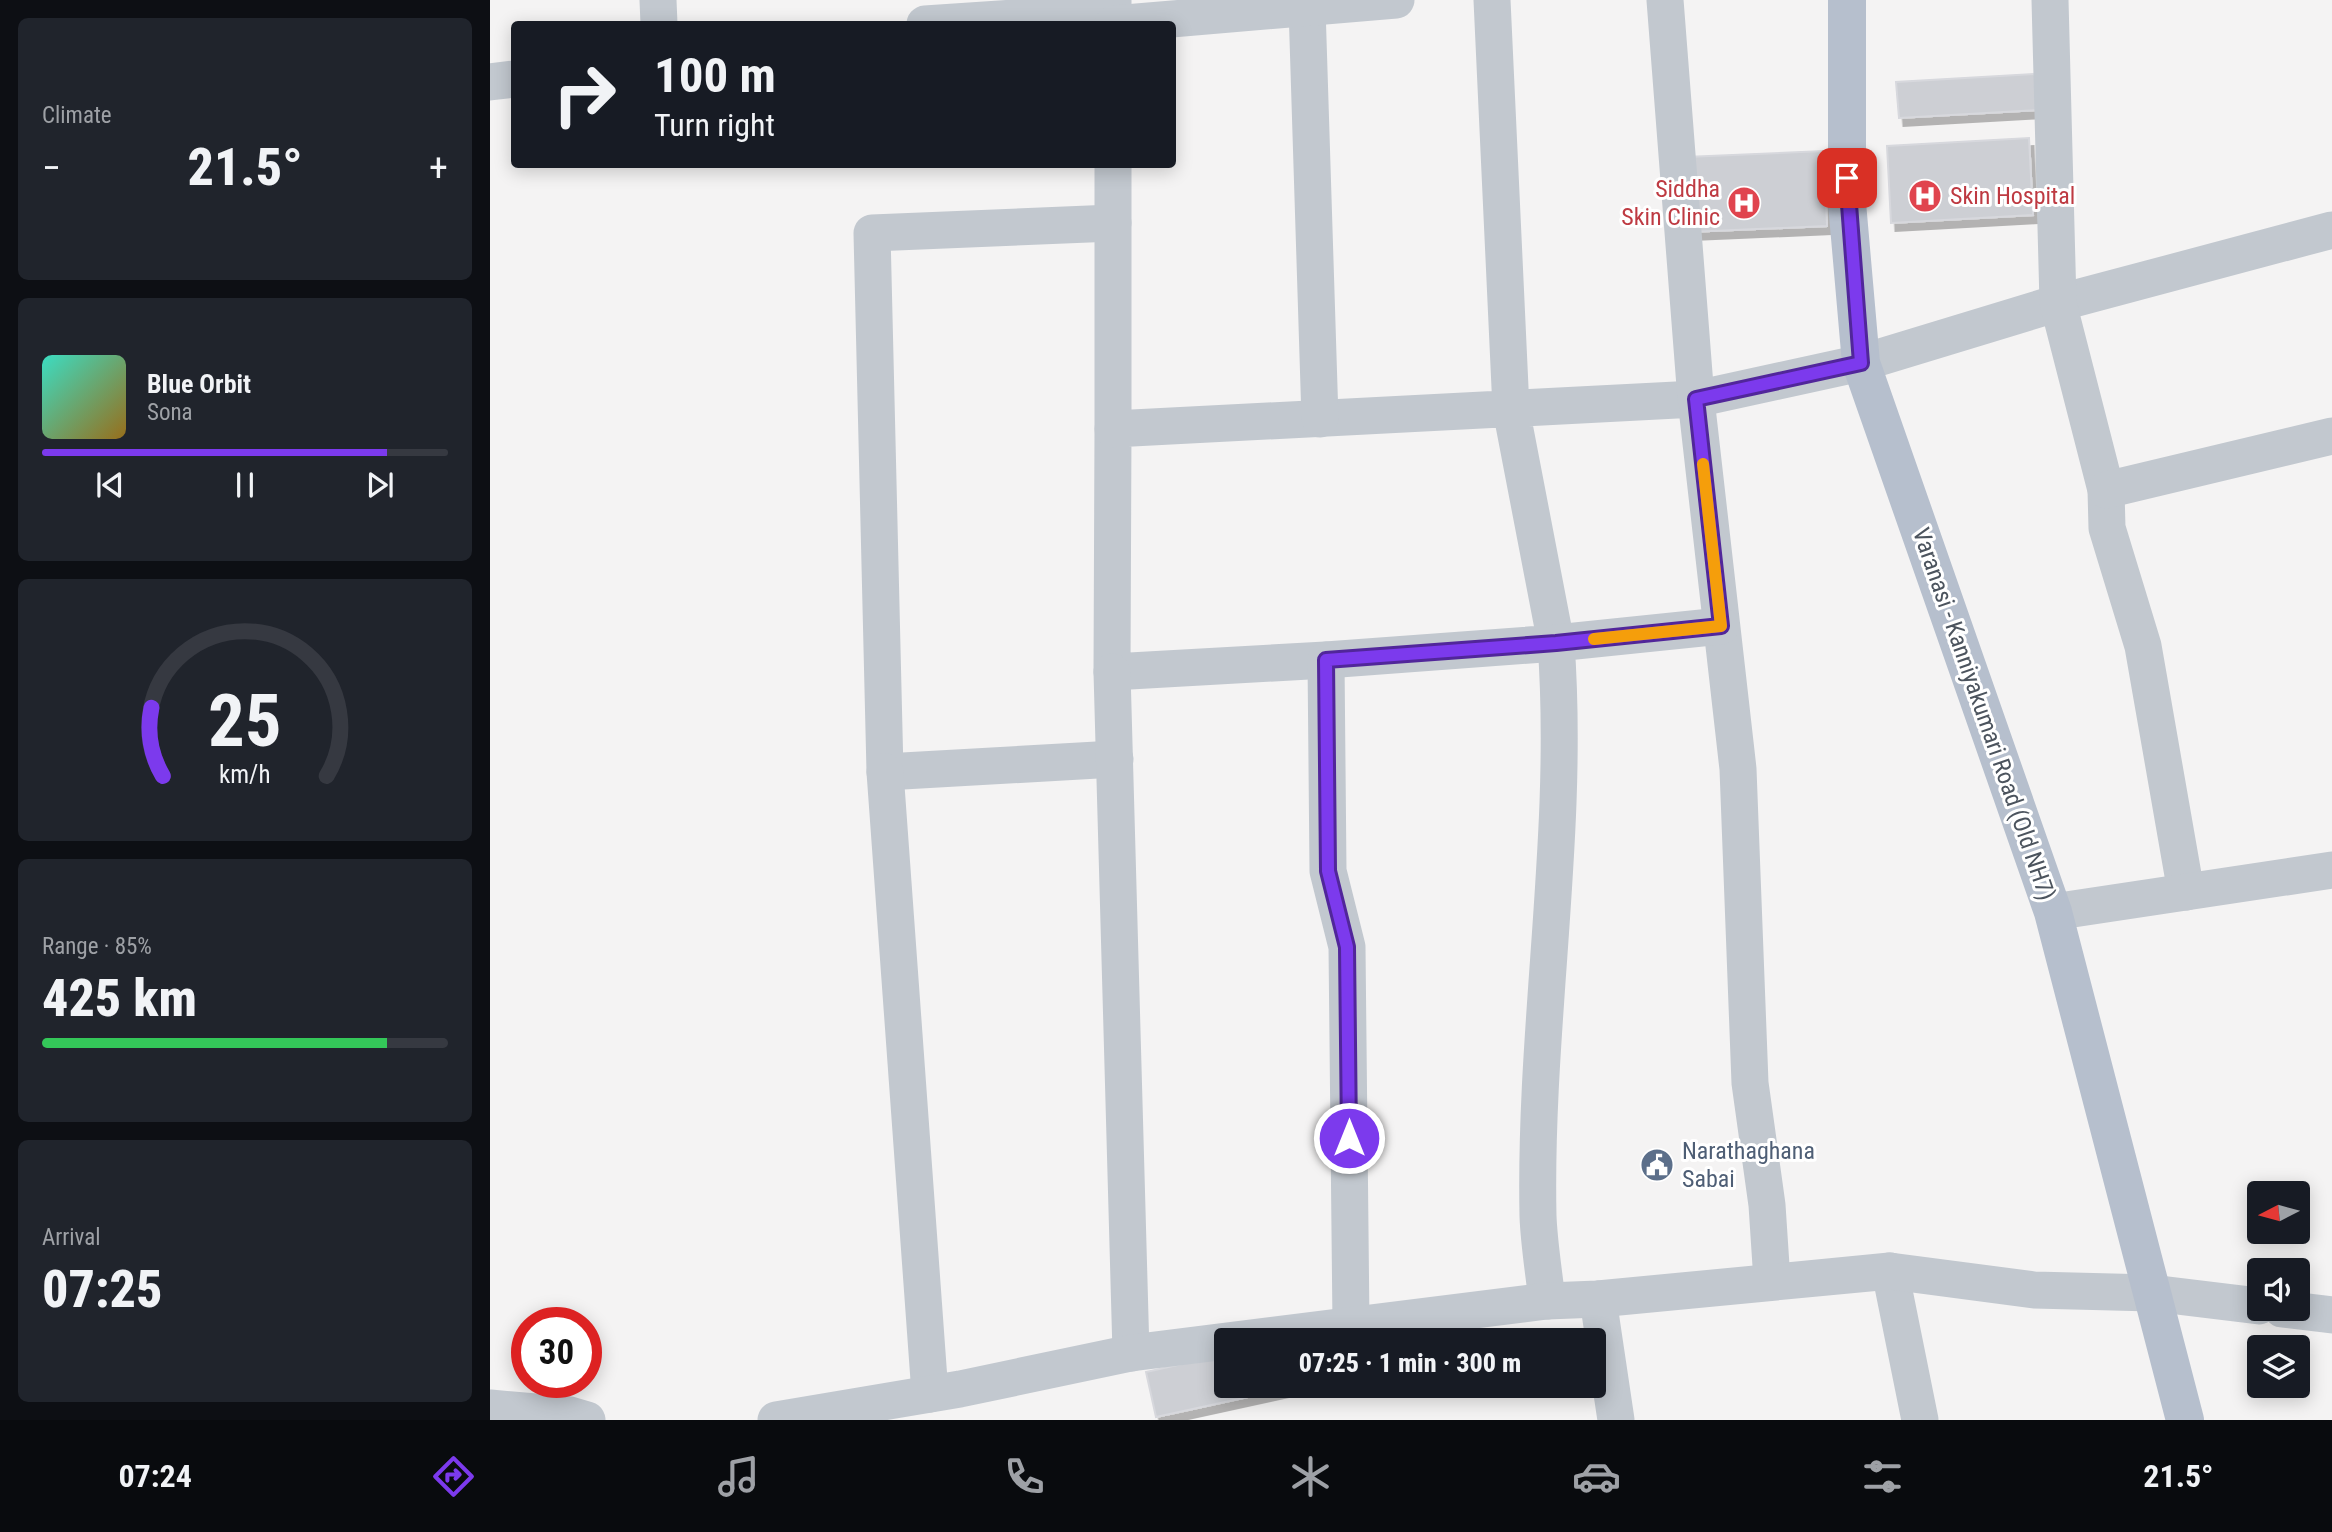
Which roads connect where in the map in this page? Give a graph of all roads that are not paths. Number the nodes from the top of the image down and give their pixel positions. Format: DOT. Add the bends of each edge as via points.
graph roads {
  1 [pos="658,0"];
  2 [pos="1396,0"];
  3 [pos="1492,0"];
  4 [pos="1665,0"];
  5 [pos="1847,0"];
  6 [pos="2050,0"];
  7 [pos="1307,7"];
  8 [pos="1113,16"];
  9 [pos="659,21"];
  10 [pos="970,21"];
  11 [pos="511,79"];
  12 [pos="490,82"];
  13 [pos="1113,168"];
  14 [pos="1113,223"];
  15 [pos="2332,230"];
  16 [pos="2057,303"];
  17 [pos="1861,363"];
  18 [pos="1696,399"];
  19 [pos="1511,409"];
  20 [pos="1320,419"];
  21 [pos="1113,429"];
  22 [pos="2332,436"];
  23 [pos="2106,490"];
  24 [pos="1721,626"];
  25 [pos="1556,643"];
  26 [pos="1326,660"];
  27 [pos="1112,672"];
  28 [pos="1115,759"];
  29 [pos="885,772"];
  30 [pos="2332,870"];
  31 [pos="2186,892"];
  32 [pos="2053,912"];
  33 [pos="1890,1271"];
  34 [pos="1772,1281"];
  35 [pos="2152,1293"];
  36 [pos="1598,1299"];
  37 [pos="1547,1301"];
  38 [pos="2247,1305"];
  39 [pos="2310,1312"];
  40 [pos="2332,1315"];
  41 [pos="1351,1325"];
  42 [pos="1131,1353"];
  43 [pos="930,1394"];
  44 [pos="490,1408"];
  45 [pos="576,1418"];
  46 [pos="776,1420"];
  47 [pos="1616,1420"];
  48 [pos="1920,1420"];
  49 [pos="2185,1420"];
  1 -- 9 [label="street"];
  2 -- 7 [label="street"];
  3 -- 19 [label="street"];
  4 -- 18 [label="street"];
  5 -- 17 [label="main road, Varanasi - Kanniyakumari Road (Old NH7)" via="1847,203"];
  6 -- 16 [label="street"];
  7 -- 8 [label="street"];
  7 -- 20 [label="street"];
  8 -- 10 [label="street" via="1103,12"];
  11 -- 12 [label="street"];
  13 -- 14 [label="street"];
  14 -- 21 [label="street"];
  14 -- 29 [label="street" via="872,233"];
  15 -- 16 [label="street"];
  16 -- 17 [label="street"];
  16 -- 23 [label="street"];
  17 -- 18 [label="street"];
  17 -- 32 [label="main road, Varanasi - Kanniyakumari Road (Old NH7)"];
  18 -- 19 [label="street"];
  18 -- 24 [label="street"];
  19 -- 20 [label="street"];
  19 -- 25 [label="street"];
  20 -- 21 [label="street"];
  21 -- 27 [label="street"];
  22 -- 23 [label="street"];
  23 -- 31 [label="street" via="2107,528 2143,646"];
  24 -- 25 [label="street"];
  24 -- 34 [label="street" via="1738,769 1750,1083 1768,1205"];
  25 -- 26 [label="street"];
  25 -- 37 [label="street" via="1560,762 1544,986 1538,1219"];
  26 -- 27 [label="street"];
  26 -- 41 [label="street" via="1328,871 1347,947"];
  27 -- 28 [label="street"];
  28 -- 29 [label="street"];
  28 -- 42 [label="street"];
  29 -- 43 [label="street"];
  30 -- 31 [label="street"];
  31 -- 32 [label="street"];
  32 -- 35 [label="main road, Varanasi - Kanniyakumari Road (Old NH7)"];
  33 -- 34 [label="street"];
  33 -- 35 [label="street" via="2034,1290"];
  33 -- 48 [label="street"];
  34 -- 36 [label="street"];
  35 -- 38 [label="street"];
  35 -- 49 [label="main road, Varanasi - Kanniyakumari Road (Old NH7)"];
  36 -- 37 [label="street"];
  36 -- 47 [label="street"];
  37 -- 41 [label="street"];
  39 -- 40 [label="street"];
  41 -- 42 [label="street"];
  42 -- 43 [label="street"];
  43 -- 46 [label="street"];
  44 -- 45 [label="street"];
}
